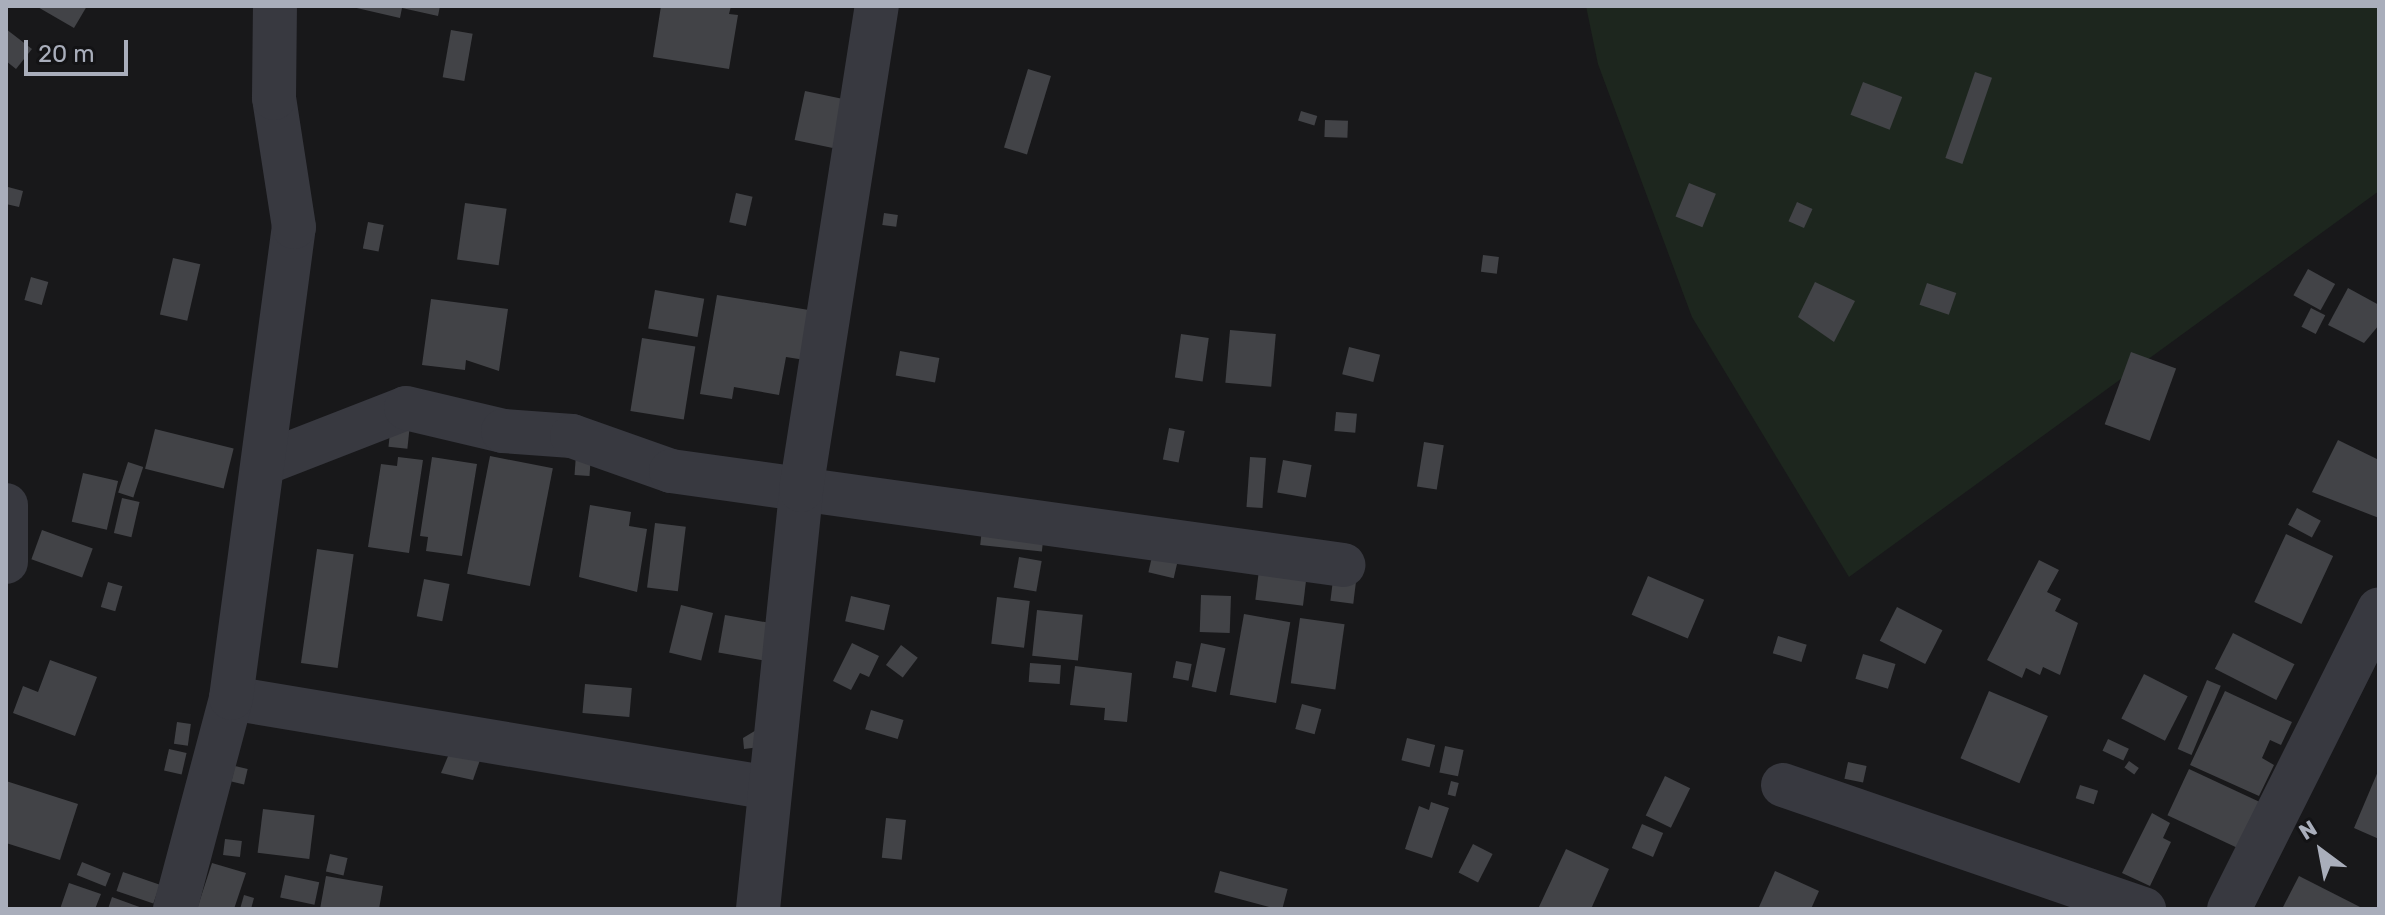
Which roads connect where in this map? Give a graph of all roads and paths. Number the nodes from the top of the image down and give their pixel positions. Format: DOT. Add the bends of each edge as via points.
graph roads {
  1 [pos="275,6"];
  2 [pos="877,6"];
  3 [pos="265,463"];
  4 [pos="801,490"];
  5 [pos="6,505"];
  6 [pos="6,562"];
  7 [pos="1343,565"];
  8 [pos="2379,610"];
  9 [pos="231,698"];
  10 [pos="1783,785"];
  11 [pos="770,788"];
  12 [pos="175,909"];
  13 [pos="758,909"];
  14 [pos="2144,909"];
  15 [pos="2229,909"];
  1 -- 3 [label="street" via="273,86 294,227"];
  2 -- 4 [label="street"];
  3 -- 4 [label="street" via="406,408 503,431 572,436 671,471"];
  3 -- 9 [label="street"];
  4 -- 7 [label="street"];
  4 -- 11 [label="street"];
  5 -- 6 [label="street"];
  8 -- 15 [label="street"];
  9 -- 11 [label="street"];
  9 -- 12 [label="street"];
  10 -- 14 [label="street"];
  11 -- 13 [label="street"];
}
